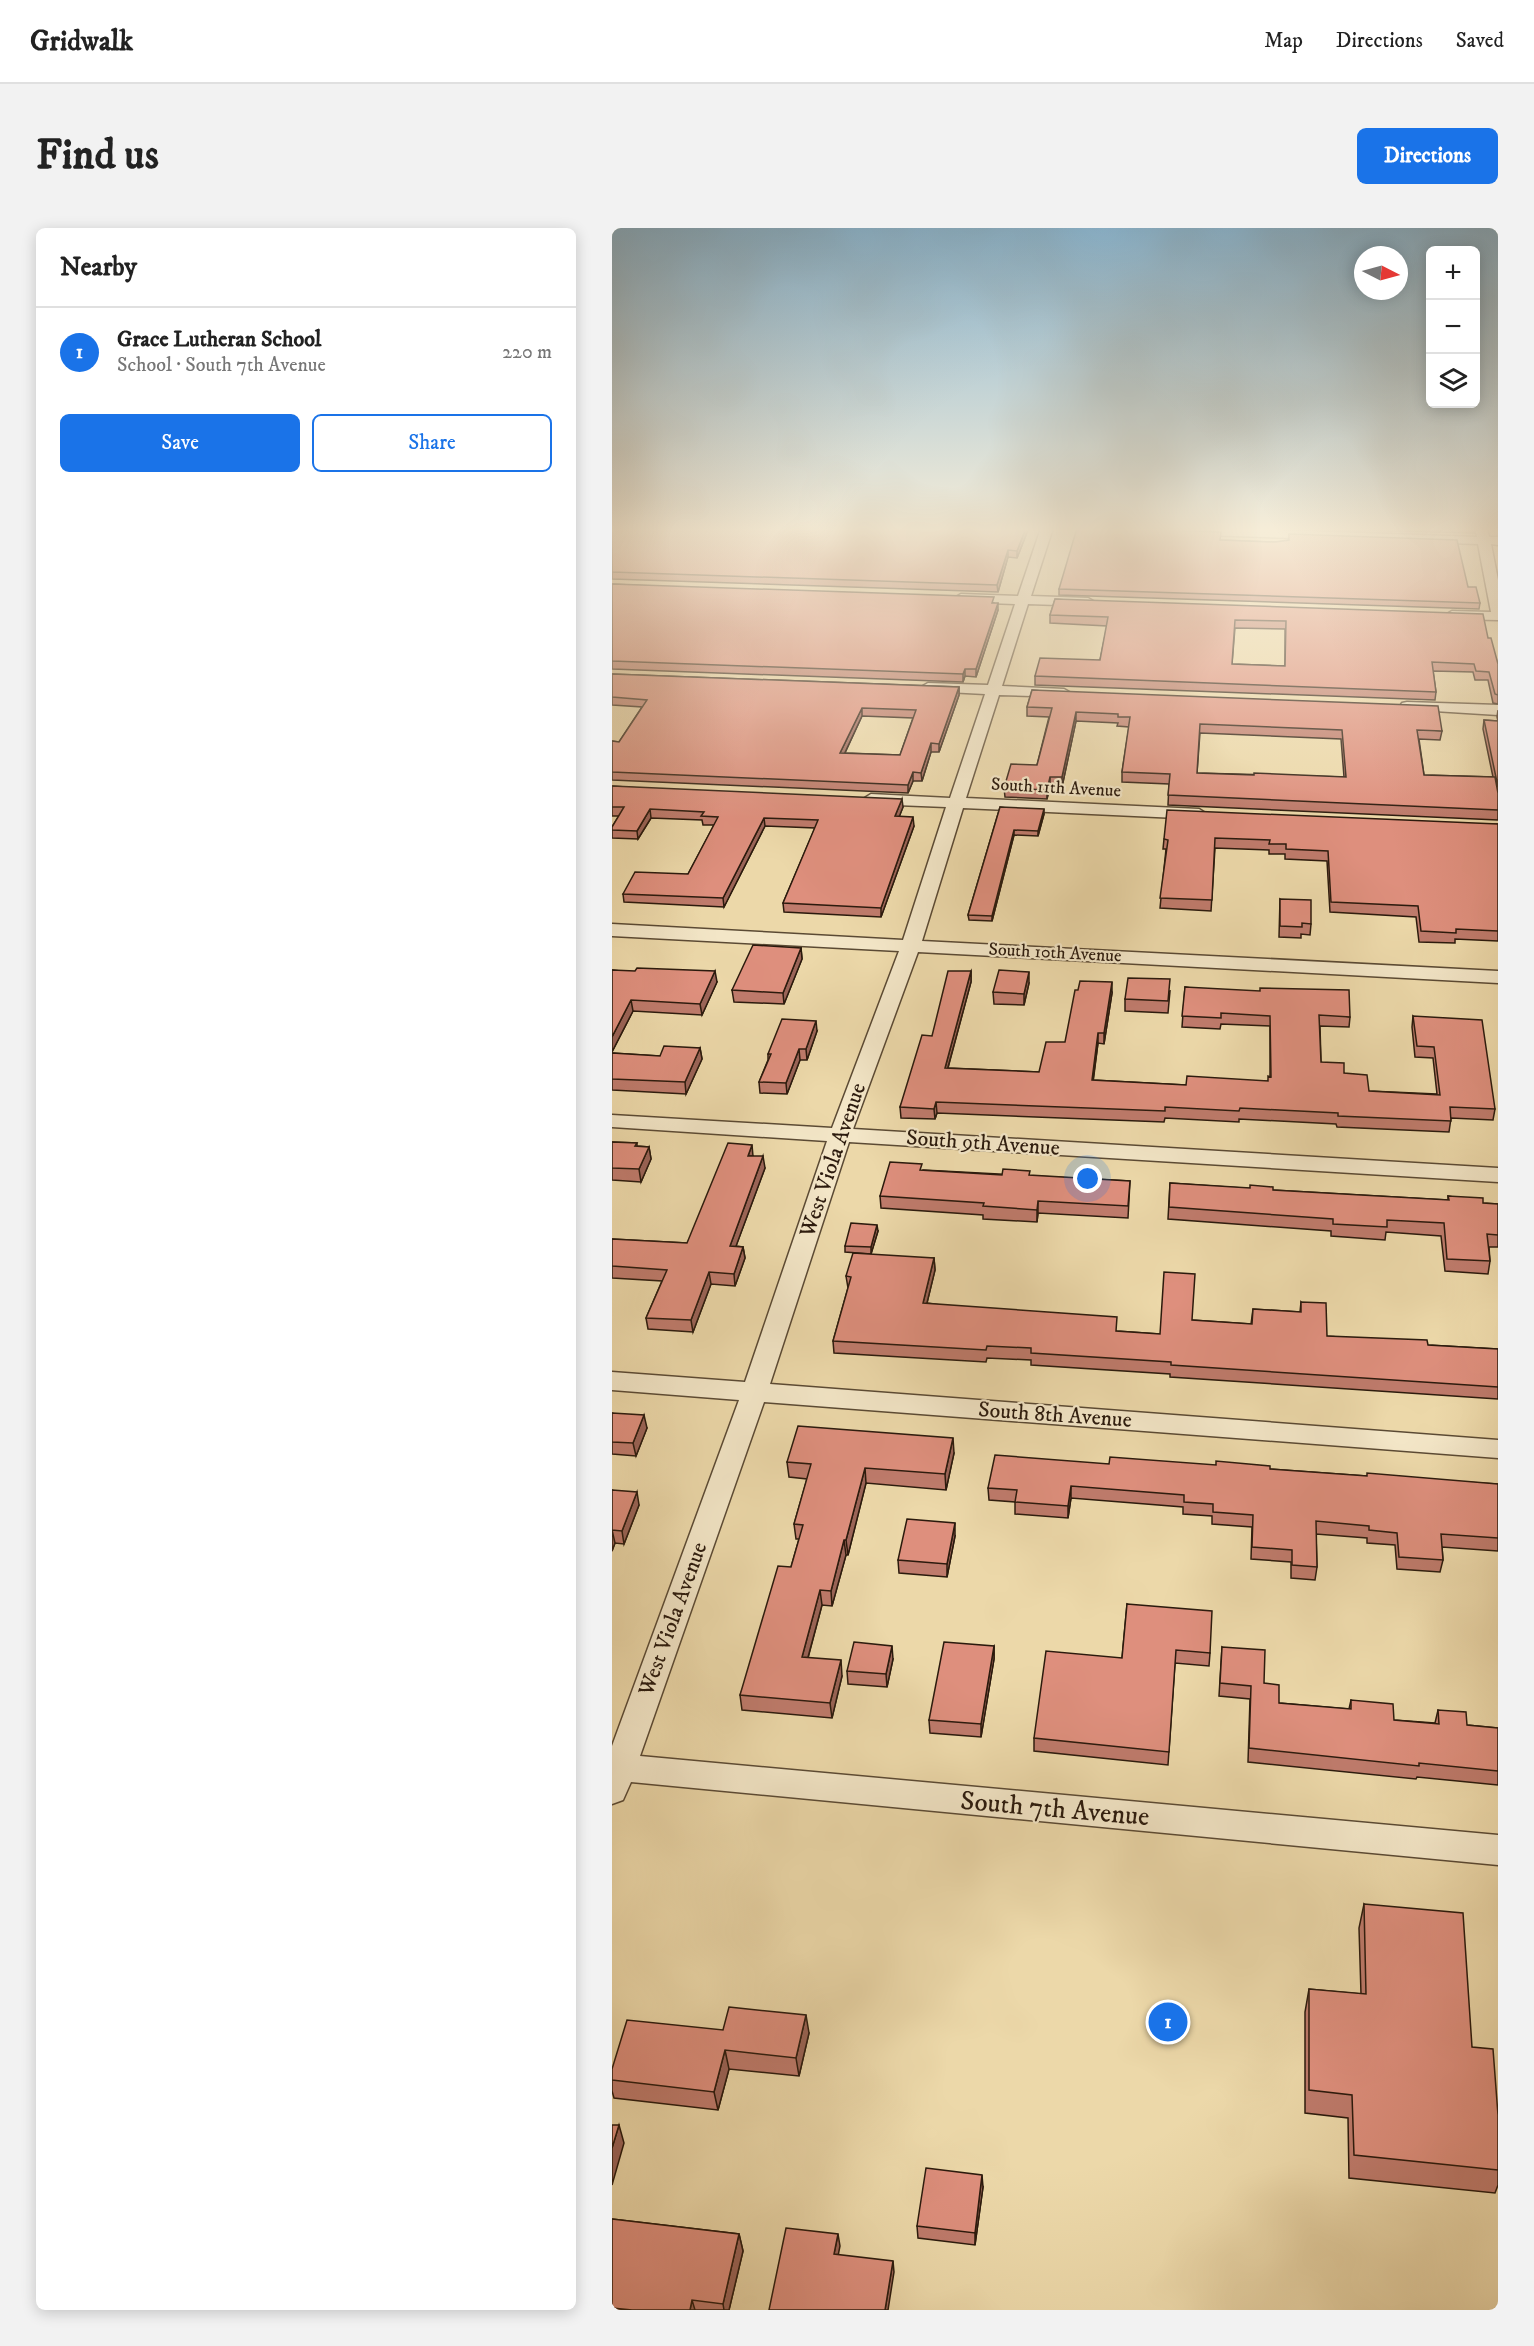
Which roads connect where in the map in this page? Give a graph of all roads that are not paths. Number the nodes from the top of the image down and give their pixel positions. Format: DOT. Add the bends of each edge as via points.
graph roads {
  1 [pos="1014,625"];
  2 [pos="911,687"];
  3 [pos="995,690"];
  4 [pos="1078,693"];
  5 [pos="1390,706"];
  6 [pos="1498,710"];
  7 [pos="849,798"];
  8 [pos="956,803"];
  9 [pos="1215,814"];
  10 [pos="612,930"];
  11 [pos="911,945"];
  12 [pos="1498,977"];
  13 [pos="612,1121"];
  14 [pos="840,1135"];
  15 [pos="1498,1175"];
  16 [pos="612,1381"];
  17 [pos="755,1391"];
  18 [pos="1498,1449"];
  19 [pos="614,1775"];
  20 [pos="1498,1850"];
  1 -- 3 [label="street, West Viola Avenue"];
  2 -- 3 [label="street"];
  3 -- 4 [label="street"];
  3 -- 8 [label="street, West Viola Avenue"];
  5 -- 6 [label="street"];
  7 -- 8 [label="street, South 11th Avenue"];
  8 -- 9 [label="street, South 11th Avenue"];
  8 -- 11 [label="street, West Viola Avenue"];
  10 -- 11 [label="street, South 10th Avenue"];
  11 -- 12 [label="street, South 10th Avenue"];
  11 -- 14 [label="street, West Viola Avenue"];
  13 -- 14 [label="street, South 9th Avenue"];
  14 -- 15 [label="street, South 9th Avenue"];
  14 -- 17 [label="street, West Viola Avenue"];
  16 -- 17 [label="street, South 8th Avenue"];
  17 -- 18 [label="street, South 8th Avenue"];
  17 -- 19 [label="street, West Viola Avenue"];
  19 -- 20 [label="street, South 7th Avenue"];
}
